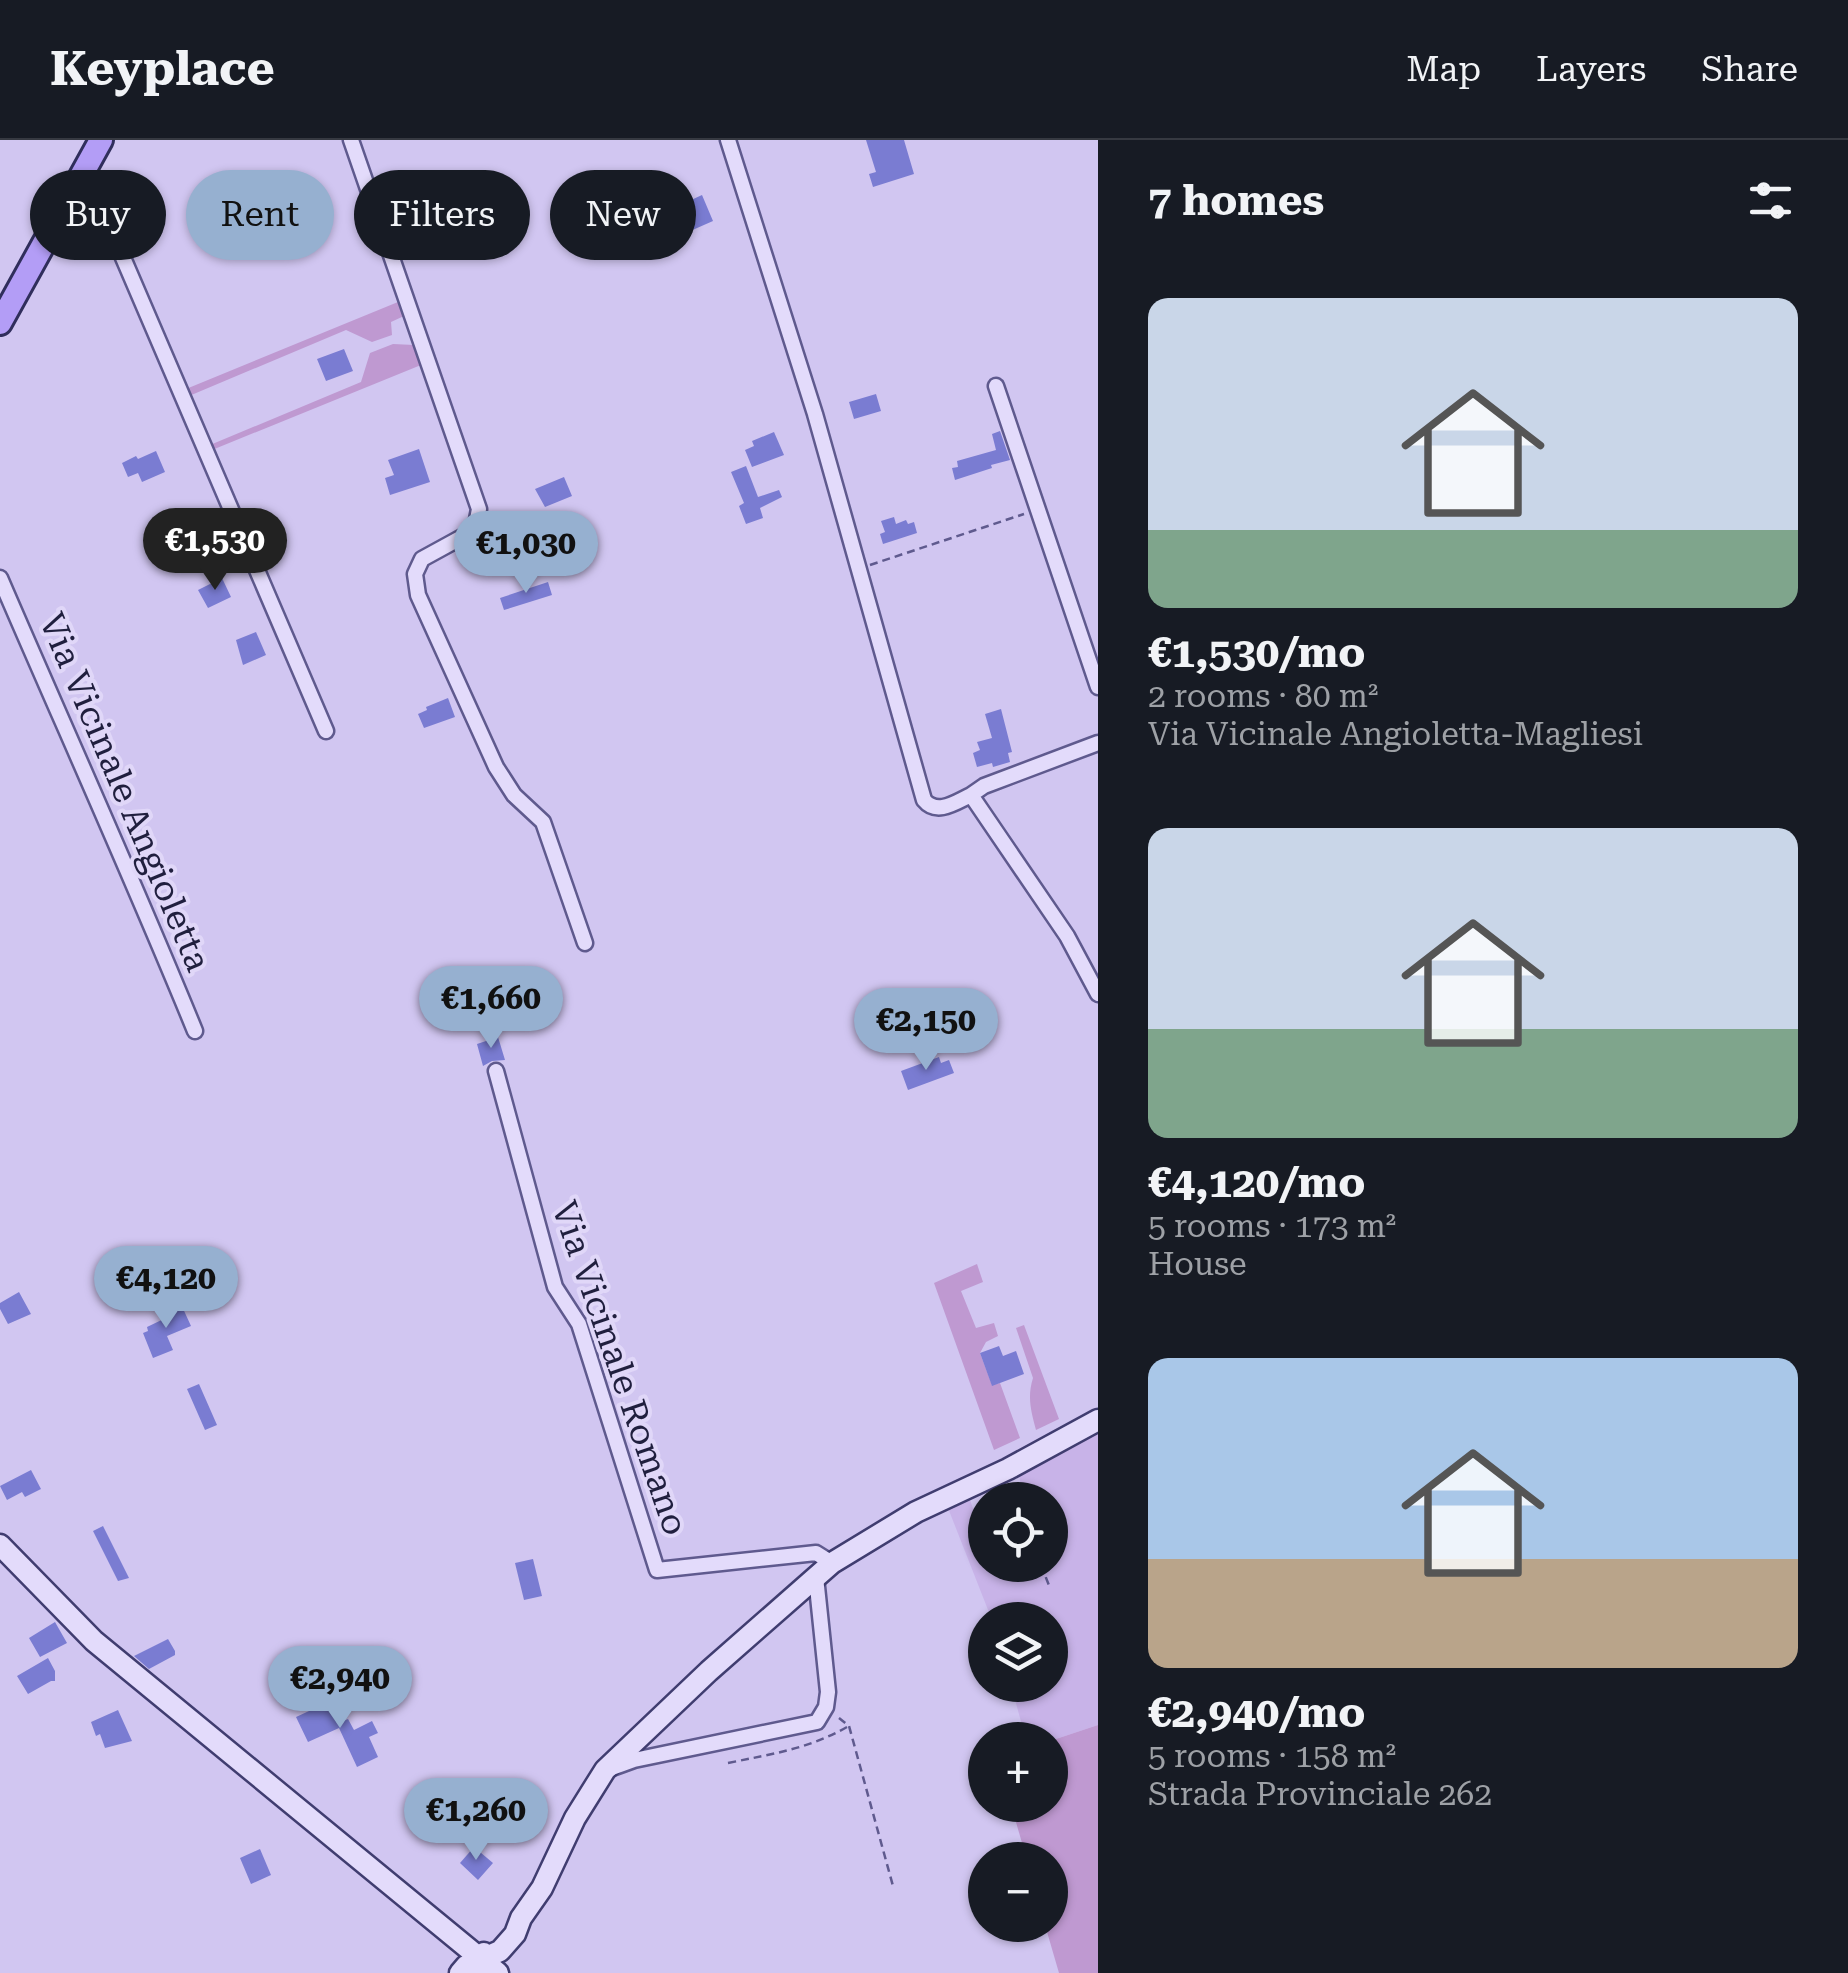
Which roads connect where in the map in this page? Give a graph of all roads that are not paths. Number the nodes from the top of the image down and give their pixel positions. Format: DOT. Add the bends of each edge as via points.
graph roads {
  1 [pos="101,140"];
  2 [pos="351,140"];
  3 [pos="728,140"];
  4 [pos="85,170"];
  5 [pos="35,260"];
  6 [pos="124,260"];
  7 [pos="0,323"];
  8 [pos="996,386"];
  9 [pos="0,578"];
  10 [pos="1098,687"];
  11 [pos="326,731"];
  12 [pos="1098,743"];
  13 [pos="971,795"];
  14 [pos="586,943"];
  15 [pos="1098,994"];
  16 [pos="195,1031"];
  17 [pos="496,1071"];
  18 [pos="1098,1420"];
  19 [pos="0,1545"];
  20 [pos="824,1570"];
  21 [pos="605,1770"];
  22 [pos="486,1968"];
  23 [pos="460,1973"];
  1 -- 4 [label="main road"];
  2 -- 14 [label="street" via="479,509 475,530 422,559 414,574 418,594 496,767 543,822"];
  3 -- 13 [label="street" via="815,414 924,800 946,807"];
  5 -- 7 [label="main road"];
  6 -- 11 [label="street"];
  8 -- 10 [label="street"];
  9 -- 16 [label="street, Via Vicinale Angioletta"];
  12 -- 13 [label="street"];
  13 -- 15 [label="street" via="1067,936"];
  17 -- 20 [label="street, Via Vicinale Romano" via="555,1287 579,1324 656,1570 816,1553"];
  18 -- 20 [label="main road" via="916,1512"];
  19 -- 22 [label="main road" via="94,1641"];
  20 -- 21 [label="main road"];
  20 -- 21 [label="street" via="828,1692 818,1722"];
  21 -- 22 [label="main road" via="542,1888"];
  22 -- 23 [label="main road" via="466,1966"];
}
